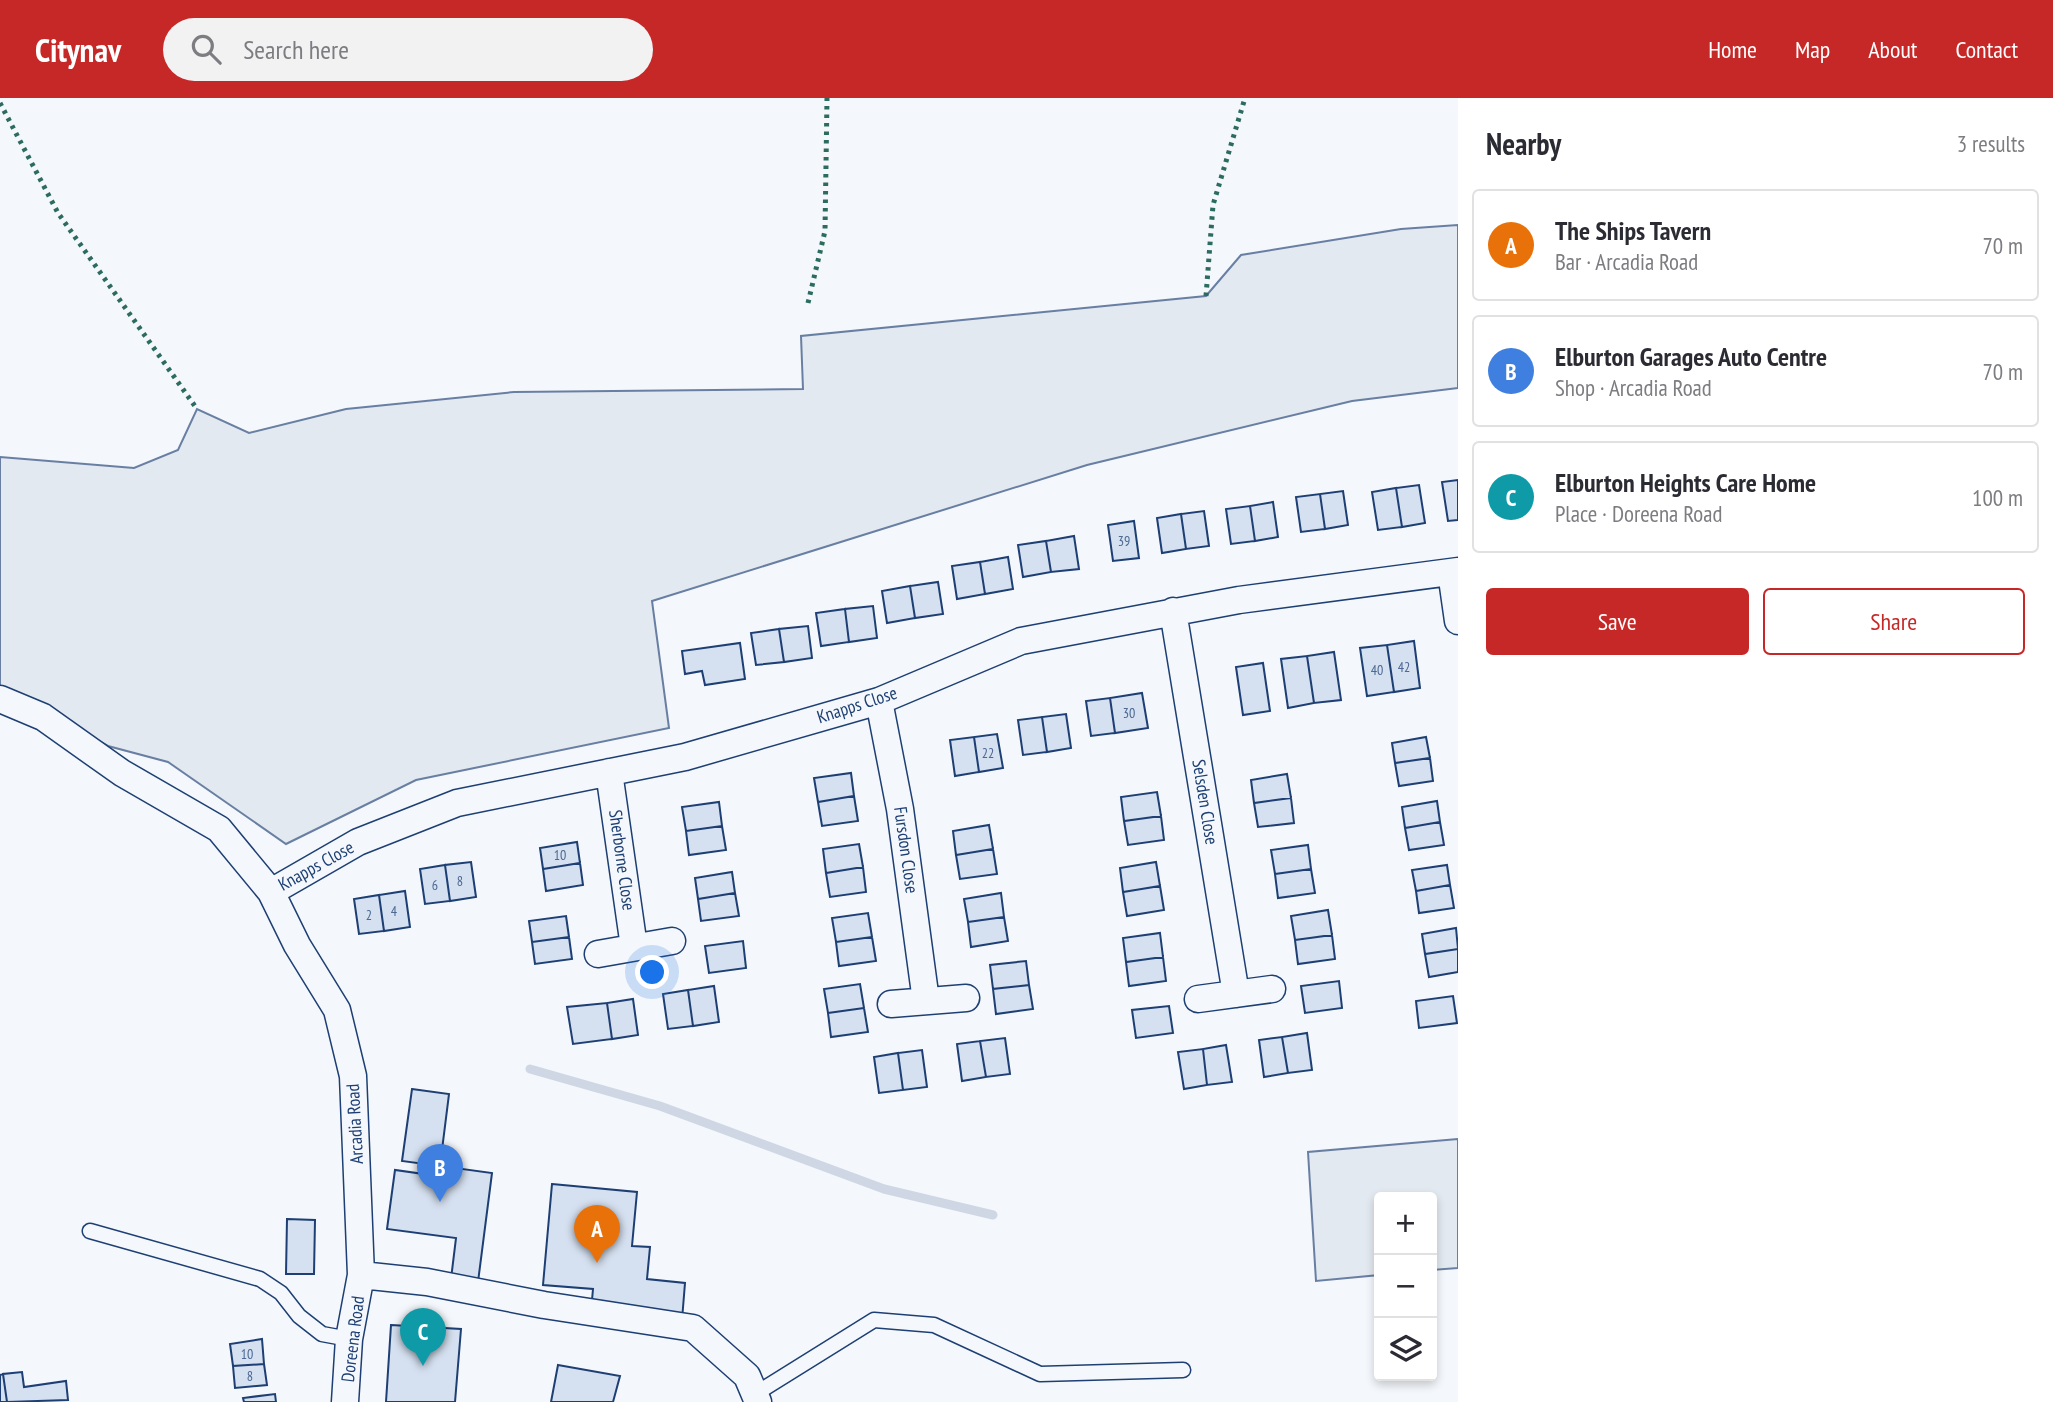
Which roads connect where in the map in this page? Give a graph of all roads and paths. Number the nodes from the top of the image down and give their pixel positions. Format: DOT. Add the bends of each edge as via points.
graph roads {
  1 [pos="1454,571"];
  2 [pos="1173,611"];
  3 [pos="1458,621"];
  4 [pos="0,699"];
  5 [pos="879,701"];
  6 [pos="609,772"];
  7 [pos="271,892"];
  8 [pos="672,941"];
  9 [pos="634,947"];
  10 [pos="598,954"];
  11 [pos="1272,989"];
  12 [pos="1236,994"];
  13 [pos="965,998"];
  14 [pos="1198,999"];
  15 [pos="926,1001"];
  16 [pos="891,1004"];
  17 [pos="90,1231"];
  18 [pos="362,1275"];
  19 [pos="349,1339"];
  20 [pos="1183,1370"];
  21 [pos="757,1398"];
  22 [pos="345,1402"];
  1 -- 2 [label="street, Knapps Close"];
  1 -- 3 [label="street"];
  2 -- 5 [label="street, Knapps Close" via="1021,641"];
  2 -- 12 [label="street, Selsden Close"];
  4 -- 7 [label="street, Arcadia Road" via="43,717 122,773 219,829"];
  5 -- 6 [label="street, Knapps Close" via="685,757"];
  5 -- 15 [label="street, Fursdon Close" via="900,809"];
  6 -- 7 [label="street, Knapps Close" via="457,803 358,842"];
  6 -- 9 [label="street, Sherborne Close"];
  7 -- 18 [label="street, Arcadia Road" via="337,1010 353,1076"];
  8 -- 9 [label="street"];
  9 -- 10 [label="street"];
  11 -- 12 [label="street"];
  12 -- 14 [label="street"];
  13 -- 15 [label="street"];
  15 -- 16 [label="street"];
  17 -- 19 [label="lane" via="260,1279 322,1334"];
  18 -- 19 [label="street, Doreena Road"];
  18 -- 21 [label="street" via="693,1328 747,1376"];
  19 -- 22 [label="street, Doreena Road"];
  20 -- 21 [label="lane" via="1040,1374 934,1325 874,1320"];
}
